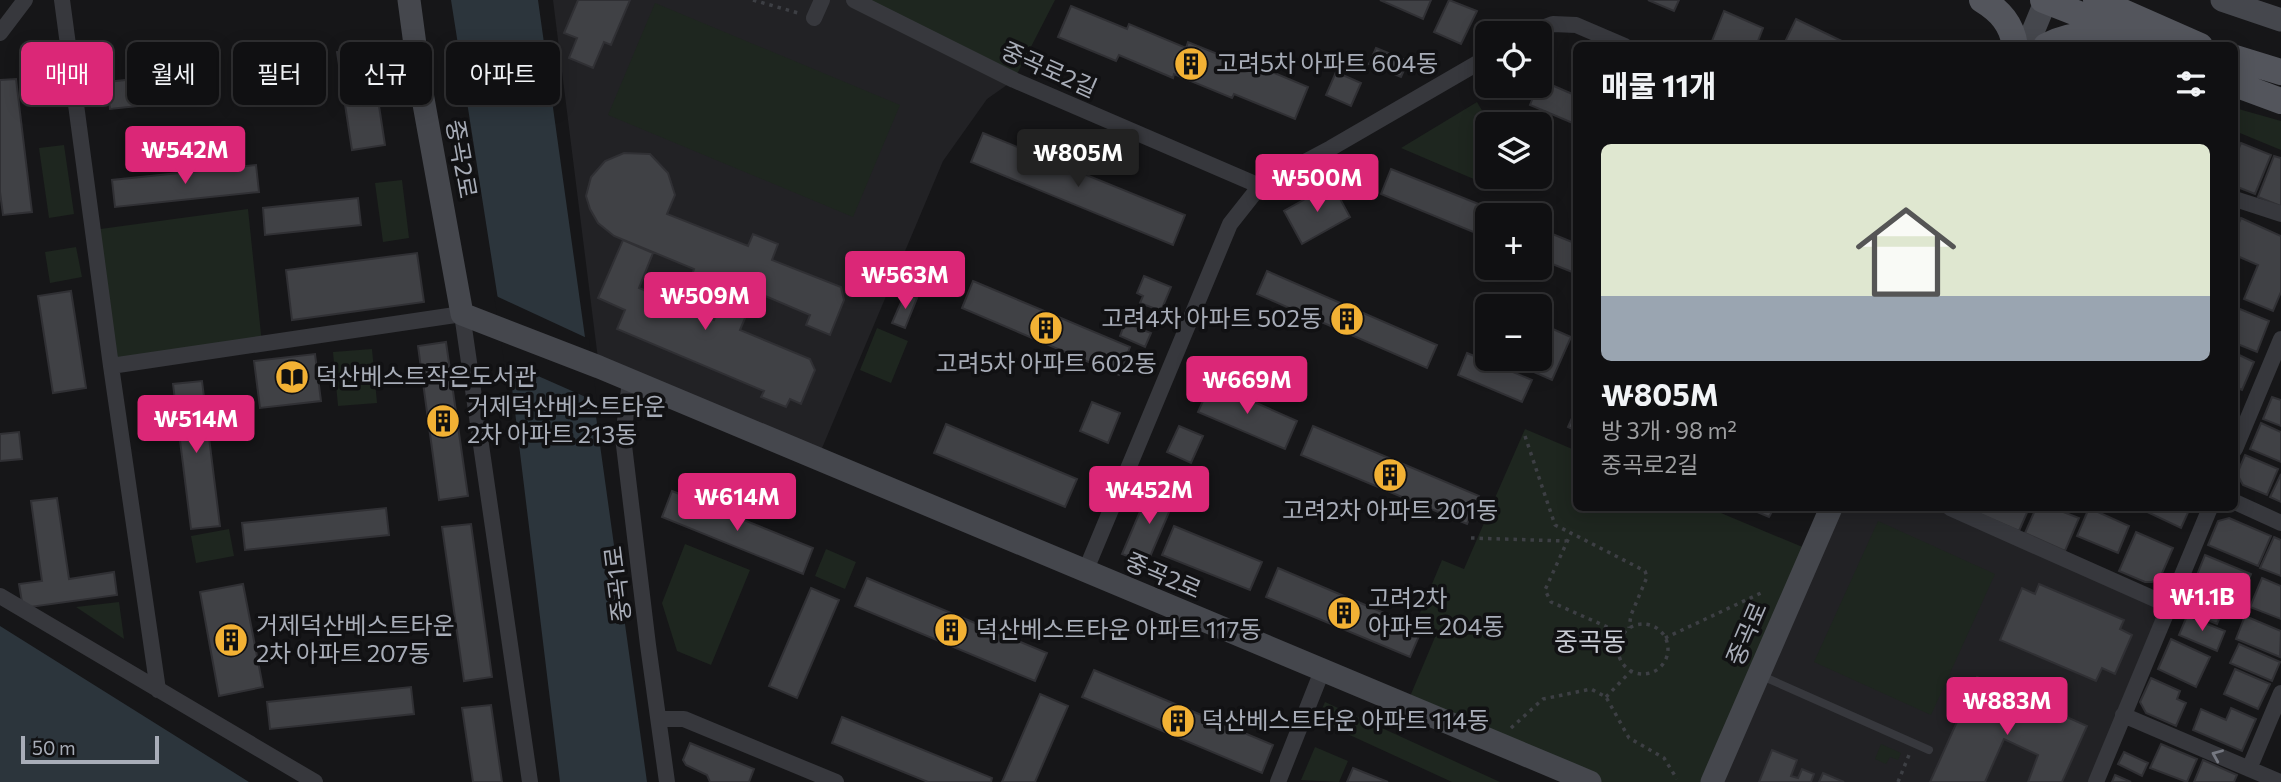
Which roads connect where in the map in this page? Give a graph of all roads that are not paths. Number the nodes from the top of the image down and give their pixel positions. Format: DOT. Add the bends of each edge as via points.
graph roads {
  1 [pos="25,0"];
  2 [pos="62,0"];
  3 [pos="409,0"];
  4 [pos="822,0"];
  5 [pos="854,0"];
  6 [pos="1982,0"];
  7 [pos="2044,0"];
  8 [pos="2096,0"];
  9 [pos="2222,0"];
  10 [pos="814,18"];
  11 [pos="2281,20"];
  12 [pos="1552,24"];
  13 [pos="0,33"];
  14 [pos="1616,42"];
  15 [pos="2014,42"];
  16 [pos="2028,42"];
  17 [pos="2053,42"];
  18 [pos="2120,42"];
  19 [pos="2151,42"];
  20 [pos="2191,42"];
  21 [pos="2238,59"];
  22 [pos="1475,65"];
  23 [pos="2281,72"];
  24 [pos="2238,74"];
  25 [pos="2238,85"];
  26 [pos="2281,89"];
  27 [pos="2281,101"];
  28 [pos="1260,186"];
  29 [pos="2238,200"];
  30 [pos="2281,214"];
  31 [pos="468,316"];
  32 [pos="2281,339"];
  33 [pos="111,366"];
  34 [pos="630,381"];
  35 [pos="2238,442"];
  36 [pos="2238,503"];
  37 [pos="1830,511"];
  38 [pos="1957,511"];
  39 [pos="2209,511"];
  40 [pos="2281,523"];
  41 [pos="1084,572"];
  42 [pos="0,596"];
  43 [pos="2168,605"];
  44 [pos="1322,670"];
  45 [pos="1758,674"];
  46 [pos="158,690"];
  47 [pos="2281,693"];
  48 [pos="2123,715"];
  49 [pos="659,719"];
  50 [pos="1929,750"];
  51 [pos="2249,769"];
  52 [pos="315,782"];
  53 [pos="530,782"];
  54 [pos="667,782"];
  55 [pos="836,782"];
  56 [pos="1278,782"];
  57 [pos="1590,782"];
  58 [pos="1712,782"];
  59 [pos="2096,782"];
  60 [pos="2280,782"];
  1 -- 13 [label="street"];
  2 -- 33 [label="street"];
  3 -- 31 [label="street, 중곡2로" via="420,82"];
  4 -- 10 [label="street"];
  5 -- 28 [label="street, 중곡로2길" via="1014,80"];
  6 -- 15 [label="main road" via="2005,19"];
  7 -- 16 [label="street"];
  7 -- 19 [label="main road"];
  8 -- 20 [label="main road"];
  9 -- 11 [label="street"];
  12 -- 14 [label="street" via="1576,25"];
  17 -- 18 [label="main road" via="2090,35"];
  21 -- 23 [label="main road"];
  22 -- 28 [label="street"];
  24 -- 26 [label="main road"];
  25 -- 27 [label="main road"];
  28 -- 41 [label="street" via="1230,224"];
  29 -- 30 [label="street"];
  31 -- 33 [label="street"];
  31 -- 34 [label="street, 중곡2로"];
  31 -- 53 [label="street"];
  32 -- 35 [label="street"];
  33 -- 46 [label="street"];
  34 -- 41 [label="street, 중곡2로"];
  34 -- 49 [label="street, 중곡1로" via="624,437"];
  36 -- 40 [label="street"];
  37 -- 45 [label="street, 중곡로"];
  38 -- 43 [label="street"];
  39 -- 43 [label="street"];
  41 -- 44 [label="street, 중곡2로"];
  42 -- 46 [label="street"];
  43 -- 48 [label="street"];
  44 -- 56 [label="street"];
  44 -- 57 [label="street, 중곡2로"];
  45 -- 50 [label="lane"];
  45 -- 58 [label="street, 중곡로"];
  46 -- 52 [label="street"];
  47 -- 51 [label="street"];
  51 -- 48 [label="street, one-way"];
  48 -- 59 [label="street"];
  49 -- 54 [label="street, 중곡1로"];
  49 -- 55 [label="street" via="684,719"];
  51 -- 60 [label="street"];
}
